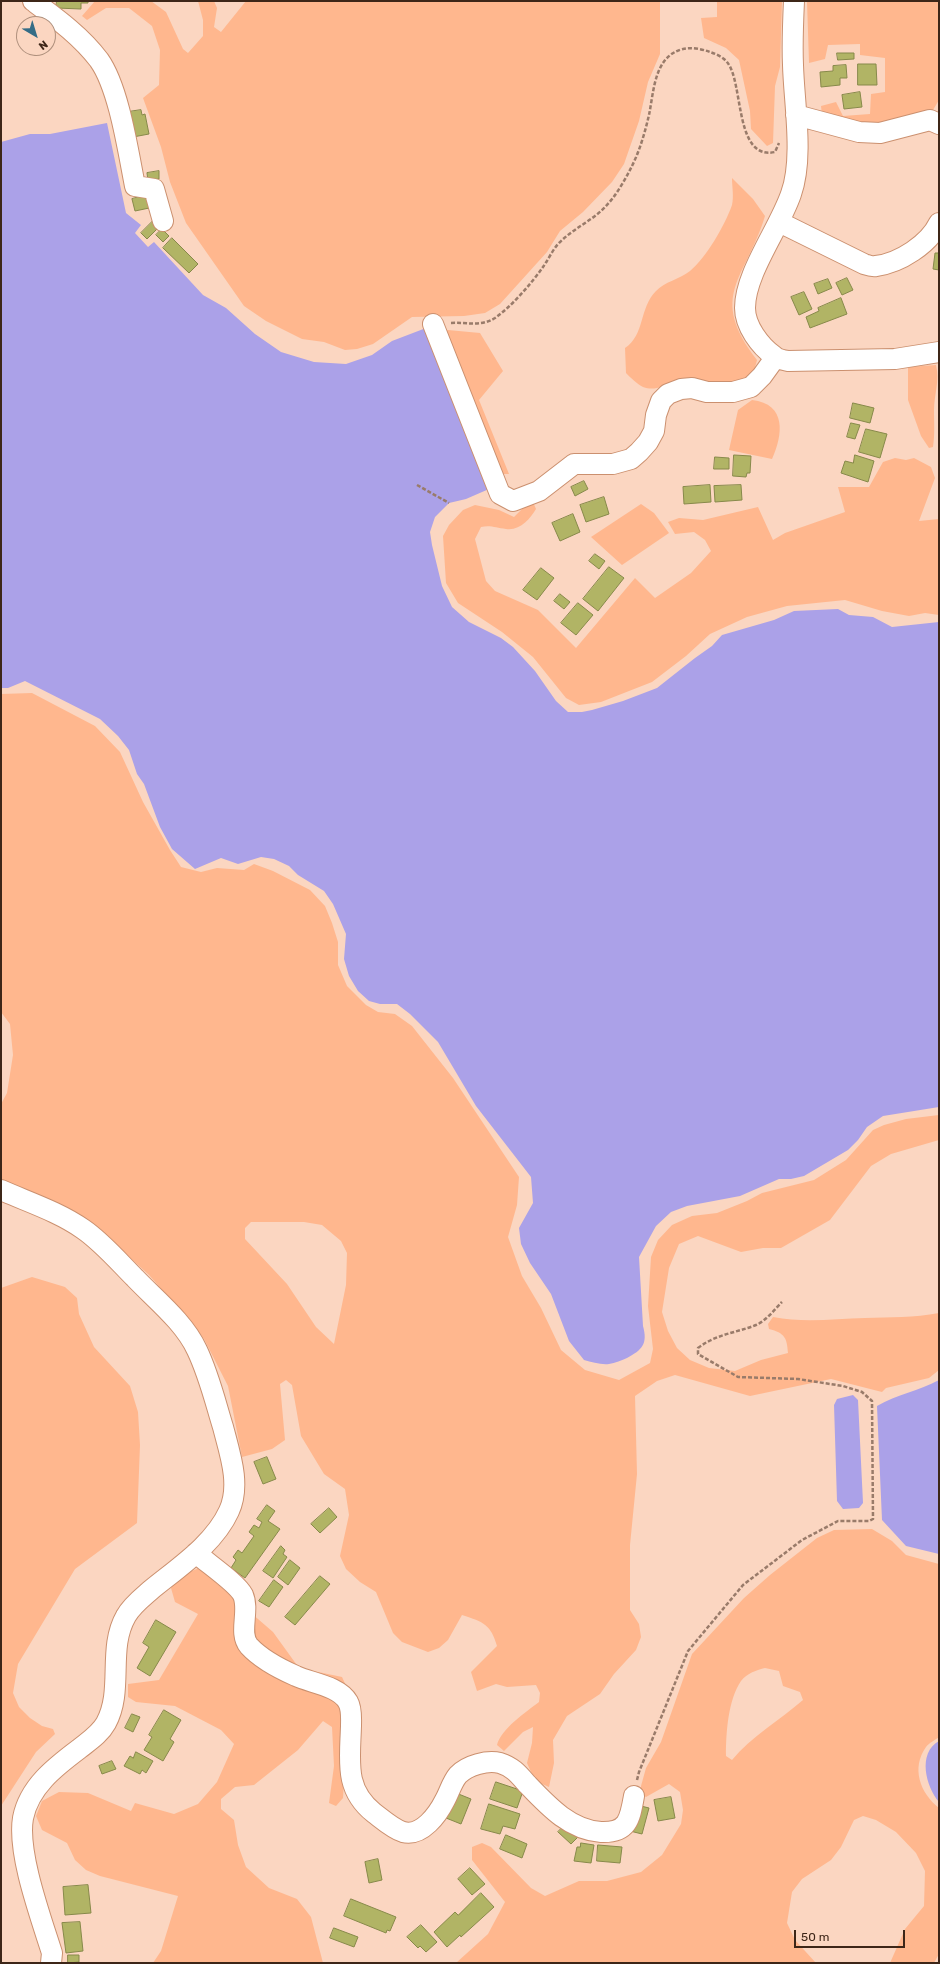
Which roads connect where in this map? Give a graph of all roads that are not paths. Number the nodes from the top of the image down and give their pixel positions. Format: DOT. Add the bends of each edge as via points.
graph roads {
  1 [pos="33,1"];
  2 [pos="794,1"];
  3 [pos="796,115"];
  4 [pos="939,124"];
  5 [pos="163,221"];
  6 [pos="779,222"];
  7 [pos="939,223"];
  8 [pos="433,324"];
  9 [pos="939,352"];
  10 [pos="775,358"];
  11 [pos="1,1190"];
  12 [pos="196,1553"];
  13 [pos="634,1796"];
  14 [pos="51,1963"];
  1 -- 5 [label="street" via="58,20 99,61 112,89 121,118 135,186 154,188"];
  2 -- 3 [label="street" via="793,65"];
  3 -- 4 [label="street" via="859,132 880,133 930,120"];
  3 -- 6 [label="street" via="797,144 792,194"];
  6 -- 7 [label="street" via="864,264 875,266 913,252"];
  6 -- 10 [label="street" via="747,288 745,309 753,333"];
  8 -- 10 [label="street" via="500,494 513,501 539,491 574,464 612,464 631,459 648,442 654,431 661,401 668,394 692,388 707,392 733,392 751,387"];
  9 -- 10 [label="street" via="895,359 794,361"];
  11 -- 12 [label="street" via="66,1219 101,1243 162,1305 196,1348 215,1399 234,1476 234,1489 230,1509 223,1522"];
  12 -- 13 [label="street" via="242,1594 247,1608 244,1633 248,1645 262,1657 295,1676 336,1691 348,1702 351,1717 350,1774 353,1788 372,1811 404,1832 415,1832 428,1823 438,1813 458,1776 484,1762 512,1767 548,1806 577,1827 592,1831 612,1832 624,1827 630,1815"];
  12 -- 14 [label="street" via="136,1603 126,1615 120,1629 117,1649 113,1707 106,1723 98,1734 48,1773 28,1803 23,1819 23,1841 28,1872 52,1953"];
}
